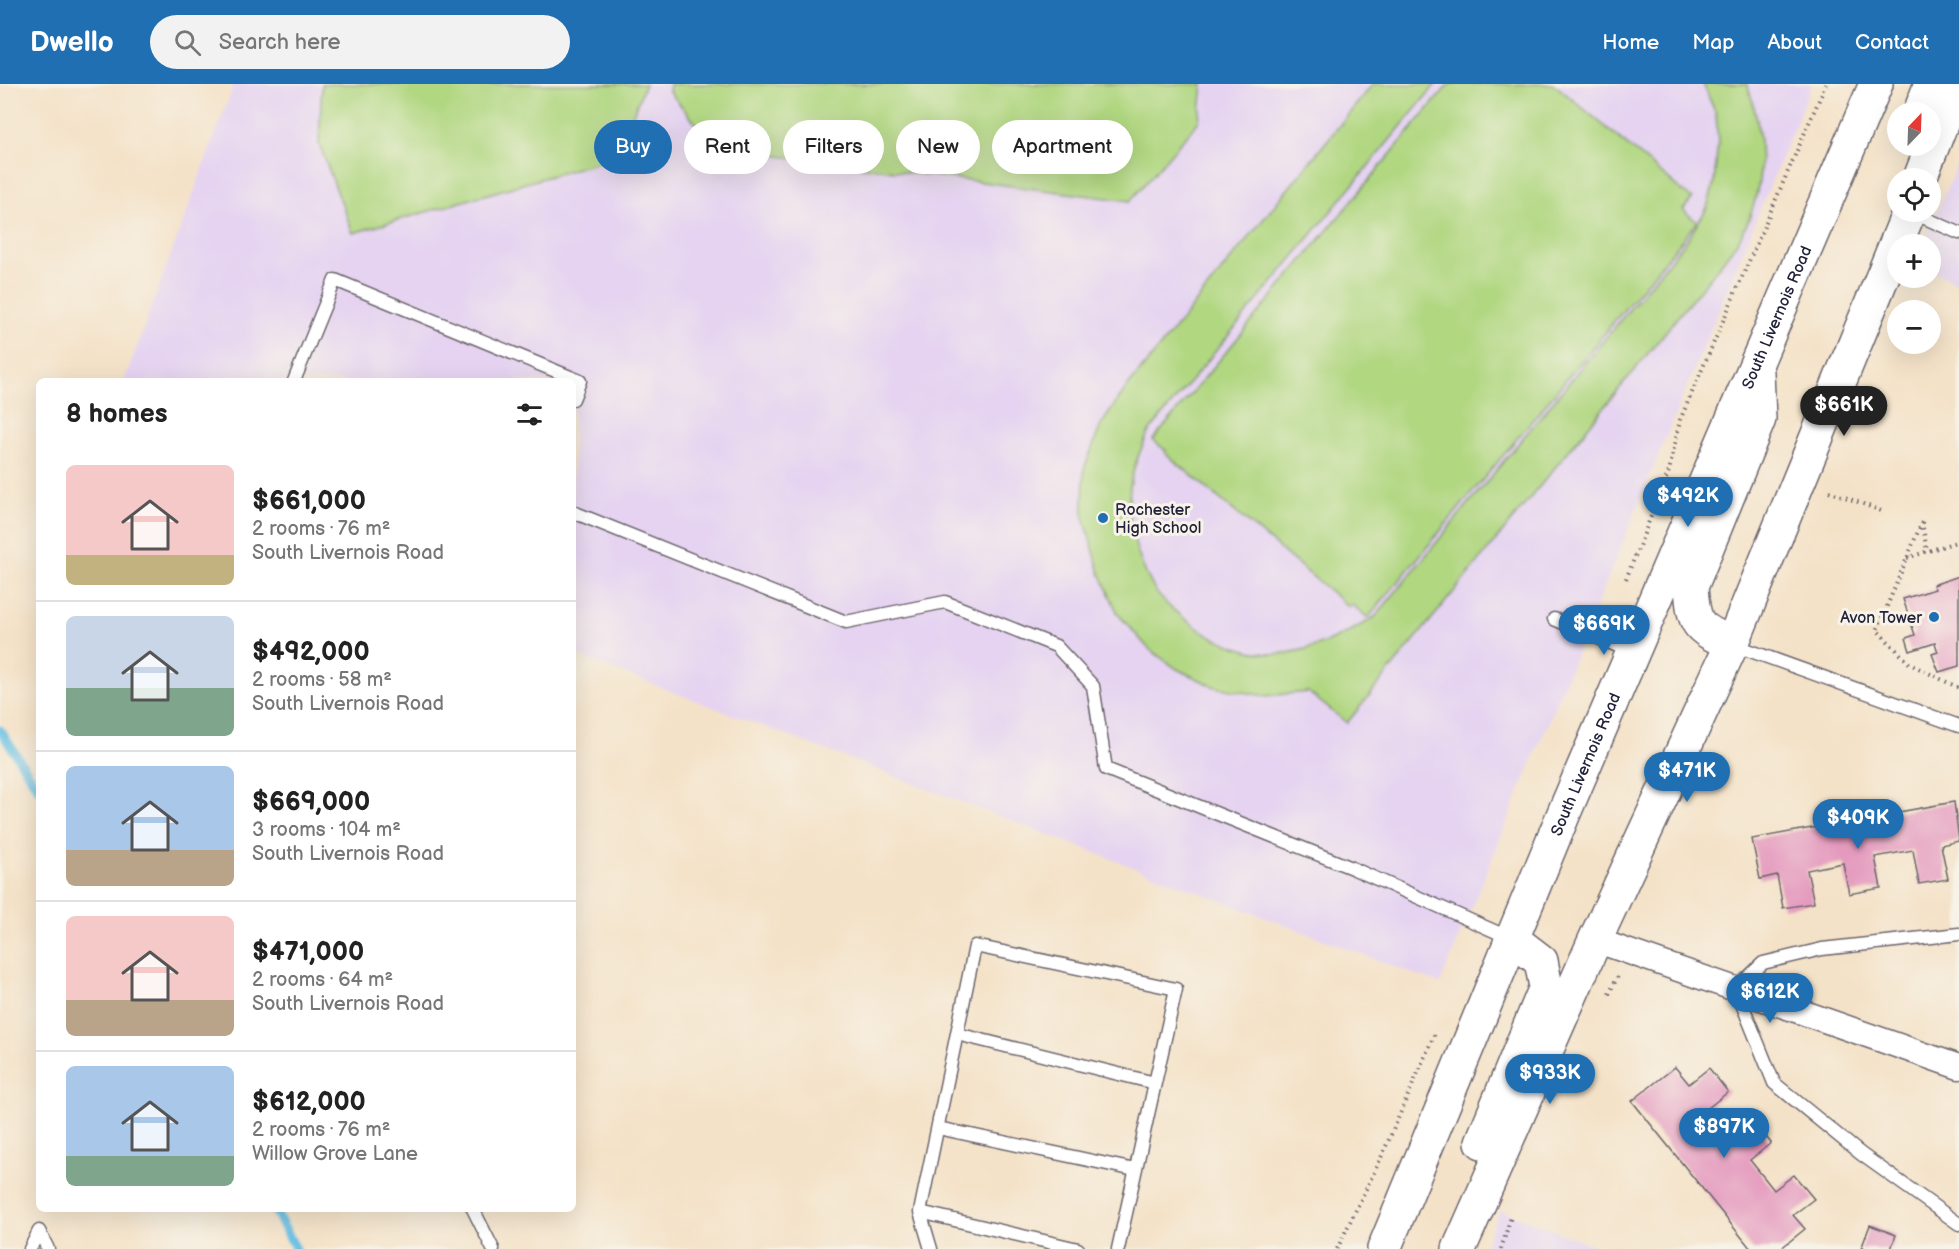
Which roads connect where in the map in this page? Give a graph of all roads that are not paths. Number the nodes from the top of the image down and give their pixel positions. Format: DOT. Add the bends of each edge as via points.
graph roads {
  1 [pos="1876,84"];
  2 [pos="1931,84"];
  3 [pos="1957,84"];
  4 [pos="1924,102"];
  5 [pos="1922,163"];
  6 [pos="1905,222"];
  7 [pos="1933,222"];
  8 [pos="1959,233"];
  9 [pos="1756,364"];
  10 [pos="295,378"];
  11 [pos="573,378"];
  12 [pos="576,379"];
  13 [pos="576,391"];
  14 [pos="576,513"];
  15 [pos="1554,619"];
  16 [pos="1732,644"];
  17 [pos="1633,652"];
  18 [pos="1959,726"];
  19 [pos="1959,934"];
  20 [pos="1511,938"];
  21 [pos="1595,940"];
  22 [pos="1736,989"];
  23 [pos="957,1034"];
  24 [pos="1959,1067"];
  25 [pos="1155,1083"];
  26 [pos="938,1128"];
  27 [pos="1135,1170"];
  28 [pos="474,1212"];
  29 [pos="920,1212"];
  30 [pos="1959,1224"];
  31 [pos="30,1249"];
  32 [pos="48,1249"];
  33 [pos="493,1249"];
  34 [pos="931,1249"];
  35 [pos="1078,1249"];
  36 [pos="1118,1249"];
  37 [pos="1384,1249"];
  38 [pos="1438,1249"];
  39 [pos="1459,1249"];
  1 -- 9 [label="main road, South Livernois Road"];
  2 -- 4 [label="main road"];
  3 -- 5 [label="main road"];
  6 -- 16 [label="main road"];
  7 -- 8 [label="lane"];
  9 -- 16 [label="main road" via="1759,419 1691,588 1693,615 1699,626"];
  9 -- 17 [label="main road, South Livernois Road"];
  10 -- 11 [label="lane" via="335,280"];
  12 -- 13 [label="lane" via="580,381"];
  14 -- 20 [label="lane" via="846,622 945,602 1056,646 1093,686 1106,769 1352,868"];
  15 -- 17 [label="lane"];
  16 -- 18 [label="lane"];
  16 -- 21 [label="main road"];
  17 -- 20 [label="main road, South Livernois Road"];
  19 -- 22 [label="lane" via="1822,949 1763,963"];
  20 -- 37 [label="main road, South Livernois Road"];
  20 -- 38 [label="main road" via="1541,960 1546,987"];
  21 -- 22 [label="street"];
  21 -- 39 [label="main road"];
  22 -- 24 [label="street"];
  22 -- 30 [label="lane" via="1774,1083 1861,1154"];
  23 -- 25 [label="lane"];
  23 -- 25 [label="lane" via="975,946 1176,989"];
  23 -- 26 [label="lane"];
  25 -- 27 [label="lane"];
  26 -- 27 [label="lane"];
  26 -- 29 [label="lane"];
  27 -- 36 [label="lane"];
  28 -- 33 [label="lane"];
  29 -- 34 [label="lane"];
  29 -- 35 [label="lane"];
  31 -- 32 [label="lane" via="39,1231"];
}
